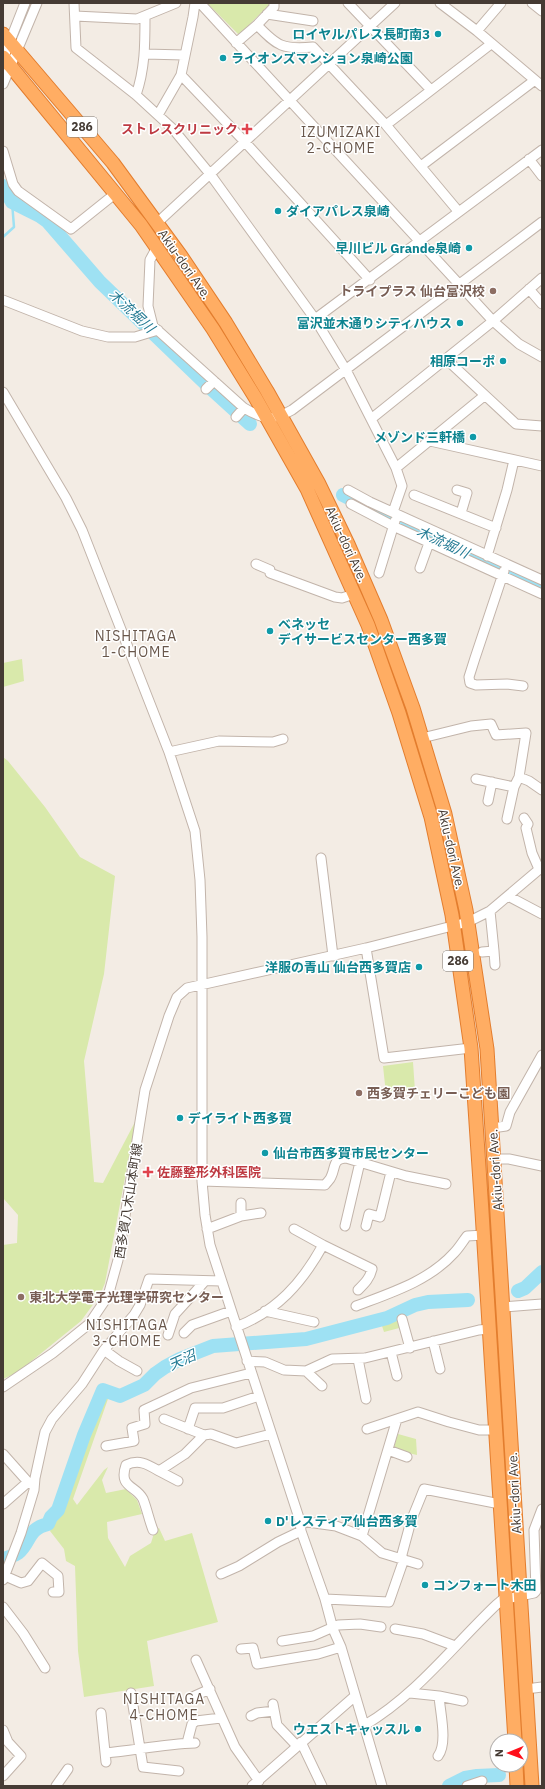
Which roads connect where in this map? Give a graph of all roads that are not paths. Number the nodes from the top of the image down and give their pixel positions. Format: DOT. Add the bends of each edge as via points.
graph roads {
  1 [pos="25,3"];
  2 [pos="37,3"];
  3 [pos="74,3"];
  4 [pos="176,3"];
  5 [pos="195,3"];
  6 [pos="200,3"];
  7 [pos="274,3"];
  8 [pos="348,3"];
  9 [pos="395,3"];
  10 [pos="440,3"];
  11 [pos="501,3"];
  12 [pos="532,3"];
  13 [pos="542,11"];
  14 [pos="267,14"];
  15 [pos="75,16"];
  16 [pos="145,17"];
  17 [pos="313,21"];
  18 [pos="257,25"];
  19 [pos="369,27"];
  20 [pos="477,31"];
  21 [pos="10,42"];
  22 [pos="236,43"];
  23 [pos="491,44"];
  24 [pos="145,54"];
  25 [pos="184,55"];
  26 [pos="5,60"];
  27 [pos="329,64"];
  28 [pos="181,75"];
  29 [pos="535,80"];
  30 [pos="3,84"];
  31 [pos="542,86"];
  32 [pos="431,90"];
  33 [pos="136,95"];
  34 [pos="290,101"];
  35 [pos="158,115"];
  36 [pos="386,125"];
  37 [pos="245,142"];
  38 [pos="542,150"];
  39 [pos="3,151"];
  40 [pos="529,159"];
  41 [pos="421,166"];
  42 [pos="210,174"];
  43 [pos="542,176"];
  44 [pos="116,193"];
  45 [pos="458,211"];
  46 [pos="542,222"];
  47 [pos="157,223"];
  48 [pos="419,241"];
  49 [pos="157,248"];
  50 [pos="542,278"];
  51 [pos="370,280"];
  52 [pos="458,283"];
  53 [pos="529,289"];
  54 [pos="3,300"];
  55 [pos="542,304"];
  56 [pos="315,319"];
  57 [pos="493,321"];
  58 [pos="156,331"];
  59 [pos="542,357"];
  60 [pos="446,360"];
  61 [pos="346,370"];
  62 [pos="3,392"];
  63 [pos="484,396"];
  64 [pos="282,416"];
  65 [pos="268,419"];
  66 [pos="371,420"];
  67 [pos="542,426"];
  68 [pos="430,441"];
  69 [pos="514,460"];
  70 [pos="542,466"];
  71 [pos="396,468"];
  72 [pos="348,490"];
  73 [pos="457,490"];
  74 [pos="414,495"];
  75 [pos="351,504"];
  76 [pos="461,513"];
  77 [pos="395,519"];
  78 [pos="496,528"];
  79 [pos="429,542"];
  80 [pos="487,556"];
  81 [pos="256,564"];
  82 [pos="420,568"];
  83 [pos="504,570"];
  84 [pos="380,573"];
  85 [pos="542,580"];
  86 [pos="354,594"];
  87 [pos="542,594"];
  88 [pos="523,686"];
  89 [pos="422,738"];
  90 [pos="283,739"];
  91 [pos="168,752"];
  92 [pos="519,777"];
  93 [pos="476,779"];
  94 [pos="492,782"];
  95 [pos="514,787"];
  96 [pos="542,790"];
  97 [pos="488,801"];
  98 [pos="524,818"];
  99 [pos="506,819"];
  100 [pos="321,858"];
  101 [pos="541,868"];
  102 [pos="508,896"];
  103 [pos="490,911"];
  104 [pos="542,914"];
  105 [pos="468,922"];
  106 [pos="454,925"];
  107 [pos="366,948"];
  108 [pos="494,951"];
  109 [pos="479,953"];
  110 [pos="333,956"];
  111 [pos="495,965"];
  112 [pos="201,985"];
  113 [pos="471,1048"];
  114 [pos="542,1055"];
  115 [pos="538,1071"];
  116 [pos="492,1128"];
  117 [pos="494,1159"];
  118 [pos="360,1162"];
  119 [pos="542,1166"];
  120 [pos="391,1172"];
  121 [pos="202,1181"];
  122 [pos="446,1184"];
  123 [pos="241,1203"];
  124 [pos="261,1213"];
  125 [pos="242,1216"];
  126 [pos="345,1226"];
  127 [pos="366,1226"];
  128 [pos="207,1229"];
  129 [pos="294,1229"];
  130 [pos="484,1235"];
  131 [pos="323,1245"];
  132 [pos="205,1281"];
  133 [pos="221,1281"];
  134 [pos="358,1290"];
  135 [pos="542,1304"];
  136 [pos="356,1306"];
  137 [pos="503,1307"];
  138 [pos="231,1311"];
  139 [pos="265,1311"];
  140 [pos="402,1319"];
  141 [pos="314,1322"];
  142 [pos="236,1327"];
  143 [pos="489,1329"];
  144 [pos="184,1333"];
  145 [pos="168,1335"];
  146 [pos="433,1341"];
  147 [pos="410,1348"];
  148 [pos="104,1350"];
  149 [pos="391,1352"];
  150 [pos="358,1359"];
  151 [pos="248,1361"];
  152 [pos="440,1369"];
  153 [pos="137,1371"];
  154 [pos="306,1371"];
  155 [pos="251,1373"];
  156 [pos="397,1376"];
  157 [pos="322,1386"];
  158 [pos="3,1387"];
  159 [pos="259,1396"];
  160 [pos="366,1398"];
  161 [pos="164,1418"];
  162 [pos="397,1419"];
  163 [pos="188,1429"];
  164 [pos="367,1429"];
  165 [pos="495,1430"];
  166 [pos="271,1434"];
  167 [pos="204,1435"];
  168 [pos="106,1446"];
  169 [pos="388,1450"];
  170 [pos="3,1454"];
  171 [pos="407,1457"];
  172 [pos="159,1471"];
  173 [pos="178,1481"];
  174 [pos="31,1483"];
  175 [pos="3,1504"];
  176 [pos="500,1504"];
  177 [pos="542,1509"];
  178 [pos="300,1521"];
  179 [pos="153,1530"];
  180 [pos="302,1531"];
  181 [pos="362,1536"];
  182 [pos="538,1555"];
  183 [pos="402,1558"];
  184 [pos="418,1564"];
  185 [pos="221,1574"];
  186 [pos="4,1578"];
  187 [pos="53,1592"];
  188 [pos="520,1595"];
  189 [pos="325,1599"];
  190 [pos="506,1599"];
  191 [pos="3,1607"];
  192 [pos="381,1627"];
  193 [pos="333,1629"];
  194 [pos="396,1629"];
  195 [pos="282,1641"];
  196 [pos="455,1646"];
  197 [pos="341,1647"];
  198 [pos="241,1649"];
  199 [pos="196,1660"];
  200 [pos="45,1668"];
  201 [pos="542,1687"];
  202 [pos="210,1689"];
  203 [pos="526,1689"];
  204 [pos="131,1693"];
  205 [pos="410,1693"];
  206 [pos="355,1696"];
  207 [pos="439,1696"];
  208 [pos="190,1698"];
  209 [pos="463,1701"];
  210 [pos="101,1713"];
  211 [pos="252,1716"];
  212 [pos="221,1718"];
  213 [pos="365,1725"];
  214 [pos="3,1730"];
  215 [pos="514,1733"];
  216 [pos="299,1744"];
  217 [pos="141,1750"];
  218 [pos="438,1756"];
  219 [pos="68,1769"];
  220 [pos="179,1771"];
  221 [pos="517,1773"];
  222 [pos="3,1776"];
  223 [pos="482,1781"];
  224 [pos="382,1783"];
  225 [pos="256,1784"];
  226 [pos="56,1786"];
  227 [pos="322,1786"];
  228 [pos="467,1786"];
  229 [pos="518,1786"];
  230 [pos="532,1786"];
  1 -- 21 [label="street"];
  2 -- 21 [label="street"];
  3 -- 15 [label="street"];
  4 -- 16 [label="street"];
  5 -- 25 [label="street"];
  6 -- 22 [label="street"];
  7 -- 14 [label="street" via="274,7"];
  8 -- 19 [label="street"];
  9 -- 19 [label="street"];
  10 -- 20 [label="street"];
  11 -- 20 [label="street"];
  12 -- 13 [label="street"];
  14 -- 17 [label="street"];
  14 -- 18 [label="street"];
  15 -- 16 [label="street" via="137,19"];
  15 -- 33 [label="street" via="76,48"];
  16 -- 24 [label="street"];
  18 -- 22 [label="street"];
  18 -- 27 [label="street" via="274,43 294,49 313,47"];
  19 -- 27 [label="street"];
  19 -- 32 [label="street"];
  20 -- 23 [label="street"];
  21 -- 26 [label="street"];
  21 -- 47 [label="highway, Akiu-dori Ave. / 286" via="113,163"];
  22 -- 34 [label="street"];
  23 -- 29 [label="street"];
  23 -- 32 [label="street"];
  24 -- 25 [label="street"];
  24 -- 33 [label="street" via="142,78"];
  25 -- 28 [label="street"];
  26 -- 30 [label="street"];
  26 -- 44 [label="highway, Akiu-dori Ave. / 286"];
  27 -- 34 [label="street"];
  27 -- 36 [label="street"];
  28 -- 35 [label="street"];
  28 -- 37 [label="street"];
  29 -- 31 [label="street"];
  29 -- 41 [label="street"];
  32 -- 36 [label="street"];
  33 -- 35 [label="street"];
  34 -- 37 [label="street"];
  34 -- 48 [label="street"];
  35 -- 42 [label="street"];
  36 -- 41 [label="street"];
  37 -- 42 [label="street"];
  37 -- 51 [label="street"];
  38 -- 40 [label="street"];
  39 -- 44 [label="street" via="13,184 18,191 71,229"];
  40 -- 43 [label="street"];
  40 -- 45 [label="street"];
  41 -- 45 [label="street"];
  42 -- 47 [label="street"];
  42 -- 56 [label="street"];
  44 -- 49 [label="highway, Akiu-dori Ave. / 286"];
  45 -- 48 [label="street"];
  46 -- 52 [label="street"];
  47 -- 64 [label="highway, Akiu-dori Ave. / 286" via="226,323"];
  48 -- 51 [label="street"];
  48 -- 52 [label="street"];
  49 -- 58 [label="street" via="150,260 148,306"];
  49 -- 65 [label="highway, Akiu-dori Ave. / 286" via="213,329"];
  50 -- 53 [label="street"];
  51 -- 56 [label="street"];
  52 -- 57 [label="street"];
  52 -- 61 [label="street"];
  53 -- 55 [label="street"];
  53 -- 57 [label="street"];
  54 -- 58 [label="street" via="82,331 108,337 125,338"];
  56 -- 61 [label="street"];
  57 -- 59 [label="street" via="518,344"];
  57 -- 60 [label="street"];
  58 -- 65 [label="street" via="240,412"];
  60 -- 63 [label="street"];
  60 -- 66 [label="street"];
  61 -- 64 [label="street"];
  61 -- 66 [label="street"];
  62 -- 91 [label="street" via="66,498 82,530"];
  63 -- 67 [label="street" via="516,424"];
  63 -- 68 [label="street"];
  64 -- 65 [label="street"];
  64 -- 89 [label="highway, Akiu-dori Ave. / 286" via="319,484 369,592 411,700"];
  65 -- 86 [label="highway, Akiu-dori Ave. / 286" via="308,489"];
  66 -- 71 [label="street"];
  68 -- 69 [label="street"];
  68 -- 71 [label="street"];
  69 -- 70 [label="street"];
  69 -- 78 [label="street"];
  71 -- 77 [label="street" via="402,486"];
  72 -- 77 [label="street"];
  73 -- 76 [label="street" via="467,493"];
  74 -- 76 [label="street"];
  75 -- 77 [label="street"];
  76 -- 78 [label="street"];
  77 -- 79 [label="street"];
  77 -- 80 [label="street"];
  77 -- 84 [label="street"];
  78 -- 80 [label="street"];
  79 -- 82 [label="street"];
  79 -- 83 [label="street"];
  80 -- 83 [label="street"];
  81 -- 86 [label="street" via="270,570 270,573 335,597 342,598"];
  83 -- 85 [label="street"];
  83 -- 87 [label="street"];
  83 -- 88 [label="street" via="469,677 470,683 476,685"];
  86 -- 106 [label="highway, Akiu-dori Ave. / 286" via="400,713 431,817"];
  89 -- 92 [label="street" via="470,726 491,724 496,735 526,733"];
  89 -- 105 [label="highway, Akiu-dori Ave. / 286" via="445,814"];
  90 -- 91 [label="street" via="273,742 219,741"];
  91 -- 112 [label="street" via="191,815 196,839 201,902"];
  92 -- 95 [label="street"];
  92 -- 96 [label="street"];
  93 -- 94 [label="street"];
  94 -- 95 [label="street"];
  94 -- 97 [label="street"];
  95 -- 99 [label="street"];
  98 -- 101 [label="street" via="528,824 526,828 532,853"];
  100 -- 110 [label="street"];
  101 -- 102 [label="street, 西多賀八木山本町線"];
  102 -- 103 [label="street, 西多賀八木山本町線"];
  102 -- 104 [label="street"];
  103 -- 105 [label="street, 西多賀八木山本町線"];
  103 -- 108 [label="street"];
  105 -- 106 [label="street, 西多賀八木山本町線"];
  105 -- 109 [label="highway, Akiu-dori Ave. / 286"];
  106 -- 107 [label="street, 西多賀八木山本町線"];
  106 -- 113 [label="highway, Akiu-dori Ave. / 286"];
  107 -- 110 [label="street, 西多賀八木山本町線"];
  107 -- 113 [label="street" via="384,1058"];
  108 -- 109 [label="street"];
  108 -- 111 [label="street"];
  109 -- 116 [label="highway, Akiu-dori Ave. / 286"];
  110 -- 112 [label="street, 西多賀八木山本町線"];
  112 -- 121 [label="street"];
  112 -- 158 [label="street, 西多賀八木山本町線" via="187,988 177,997 160,1040 145,1090 118,1260 108,1296 89,1324 53,1353"];
  113 -- 130 [label="highway, Akiu-dori Ave. / 286"];
  114 -- 115 [label="street"];
  115 -- 116 [label="street" via="510,1112 506,1126"];
  116 -- 117 [label="highway, Akiu-dori Ave. / 286"];
  117 -- 119 [label="street" via="509,1159"];
  117 -- 137 [label="highway, Akiu-dori Ave. / 286"];
  118 -- 120 [label="street"];
  118 -- 121 [label="street" via="339,1159 325,1185"];
  118 -- 126 [label="street"];
  120 -- 122 [label="street"];
  120 -- 127 [label="street" via="380,1217 369,1214"];
  121 -- 128 [label="street"];
  123 -- 125 [label="street"];
  124 -- 125 [label="street"];
  125 -- 128 [label="street"];
  128 -- 133 [label="street"];
  129 -- 131 [label="street"];
  130 -- 136 [label="street" via="467,1236 454,1253 422,1278"];
  130 -- 143 [label="highway, Akiu-dori Ave. / 286"];
  131 -- 134 [label="street" via="372,1269 371,1275"];
  131 -- 139 [label="street" via="297,1285"];
  132 -- 133 [label="street"];
  132 -- 145 [label="street" via="176,1314"];
  132 -- 148 [label="street" via="149,1279 134,1315"];
  133 -- 138 [label="street"];
  135 -- 137 [label="street"];
  137 -- 188 [label="highway, Akiu-dori Ave. / 286"];
  138 -- 142 [label="street"];
  138 -- 144 [label="street" via="192,1325"];
  139 -- 141 [label="street"];
  139 -- 142 [label="street"];
  140 -- 147 [label="street"];
  142 -- 151 [label="street"];
  143 -- 146 [label="street"];
  143 -- 165 [label="highway, Akiu-dori Ave. / 286"];
  146 -- 147 [label="street"];
  146 -- 152 [label="street"];
  147 -- 149 [label="street"];
  148 -- 153 [label="street"];
  148 -- 174 [label="street" via="82,1384 52,1419 45,1432"];
  149 -- 150 [label="street"];
  149 -- 156 [label="street"];
  150 -- 154 [label="street" via="332,1359"];
  150 -- 160 [label="street"];
  151 -- 154 [label="street" via="265,1362 284,1370"];
  151 -- 155 [label="street"];
  154 -- 157 [label="street"];
  155 -- 159 [label="street"];
  155 -- 168 [label="street" via="192,1388 144,1410 145,1424 132,1428 134,1441"];
  159 -- 163 [label="street" via="224,1408 195,1408"];
  159 -- 166 [label="street"];
  161 -- 163 [label="street"];
  162 -- 164 [label="street"];
  162 -- 165 [label="street" via="418,1412 479,1430"];
  162 -- 169 [label="street"];
  163 -- 167 [label="street"];
  165 -- 176 [label="highway, Akiu-dori Ave. / 286"];
  166 -- 167 [label="street" via="236,1443 211,1434"];
  166 -- 178 [label="street"];
  167 -- 172 [label="street" via="185,1454"];
  169 -- 171 [label="street"];
  169 -- 181 [label="street"];
  170 -- 174 [label="street"];
  172 -- 173 [label="street"];
  172 -- 179 [label="street" via="140,1462 126,1465 124,1471 127,1485 142,1497"];
  174 -- 175 [label="street"];
  174 -- 186 [label="street" via="34,1490"];
  176 -- 183 [label="street" via="424,1489 411,1520"];
  176 -- 190 [label="highway, Akiu-dori Ave. / 286"];
  177 -- 182 [label="street" via="534,1530"];
  178 -- 180 [label="street"];
  178 -- 181 [label="street" via="336,1526"];
  180 -- 185 [label="street"];
  180 -- 189 [label="street"];
  181 -- 183 [label="street" via="382,1553"];
  182 -- 188 [label="street" via="536,1591"];
  183 -- 184 [label="street"];
  183 -- 189 [label="street" via="389,1602"];
  186 -- 187 [label="street" via="21,1583 28,1581 42,1564 58,1576 59,1592"];
  188 -- 190 [label="street"];
  188 -- 203 [label="highway, Akiu-dori Ave. / 286"];
  189 -- 193 [label="street"];
  190 -- 196 [label="street" via="496,1605"];
  190 -- 215 [label="highway, Akiu-dori Ave. / 286"];
  191 -- 200 [label="street"];
  192 -- 193 [label="street" via="360,1624 338,1625"];
  193 -- 195 [label="street" via="296,1642"];
  193 -- 197 [label="street"];
  194 -- 196 [label="street" via="423,1634"];
  196 -- 205 [label="street"];
  197 -- 198 [label="street" via="318,1654 257,1664 253,1648"];
  197 -- 206 [label="street"];
  199 -- 202 [label="street"];
  201 -- 203 [label="street"];
  202 -- 208 [label="street"];
  202 -- 212 [label="street"];
  203 -- 230 [label="highway, Akiu-dori Ave. / 286"];
  204 -- 217 [label="street"];
  205 -- 207 [label="street"];
  205 -- 213 [label="street"];
  206 -- 213 [label="street"];
  206 -- 216 [label="street"];
  207 -- 209 [label="street"];
  207 -- 218 [label="street" via="443,1742"];
  210 -- 217 [label="street" via="106,1757"];
  211 -- 216 [label="street" via="276,1710 277,1725"];
  212 -- 217 [label="street" via="196,1721 192,1724 192,1743"];
  212 -- 225 [label="street"];
  213 -- 224 [label="street"];
  214 -- 222 [label="street" via="8,1742 21,1756"];
  216 -- 225 [label="street"];
  216 -- 227 [label="street"];
  217 -- 220 [label="street" via="143,1767"];
  219 -- 226 [label="street"];
  221 -- 229 [label="highway"];
  223 -- 228 [label="street"];
}
